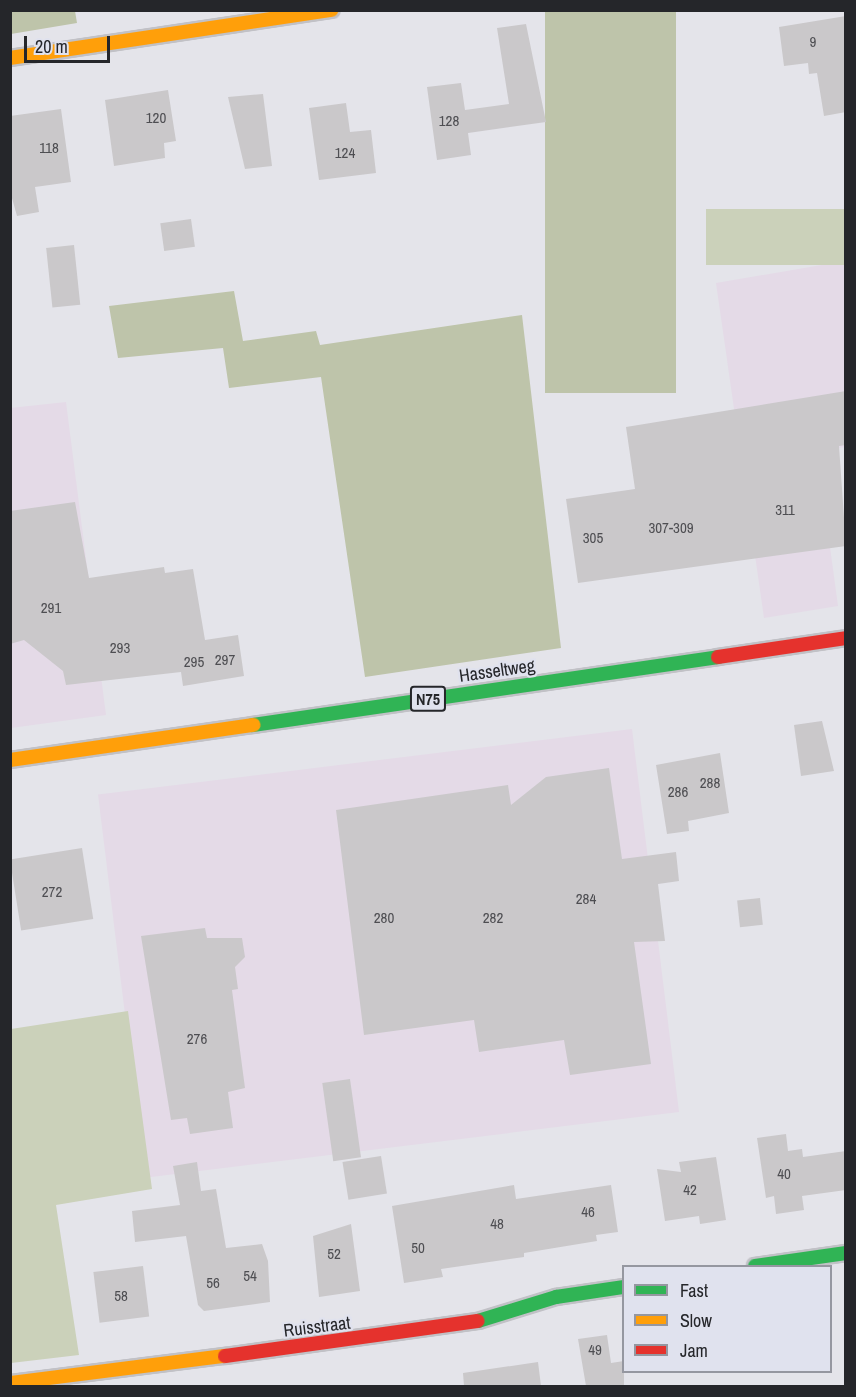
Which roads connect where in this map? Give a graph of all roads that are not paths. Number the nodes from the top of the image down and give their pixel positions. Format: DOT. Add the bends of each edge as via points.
graph roads {
  1 [pos="331,10"];
  2 [pos="10,58"];
  3 [pos="846,638"];
  4 [pos="10,760"];
  5 [pos="846,1253"];
  6 [pos="762,1265"];
  7 [pos="622,1287"];
  8 [pos="10,1383"];
  1 -- 2 [label="street"];
  3 -- 4 [label="street, Hasseltweg / N75"];
  5 -- 6 [label="street"];
  7 -- 8 [label="street, Ruisstraat" via="556,1297 459,1327"];
}
